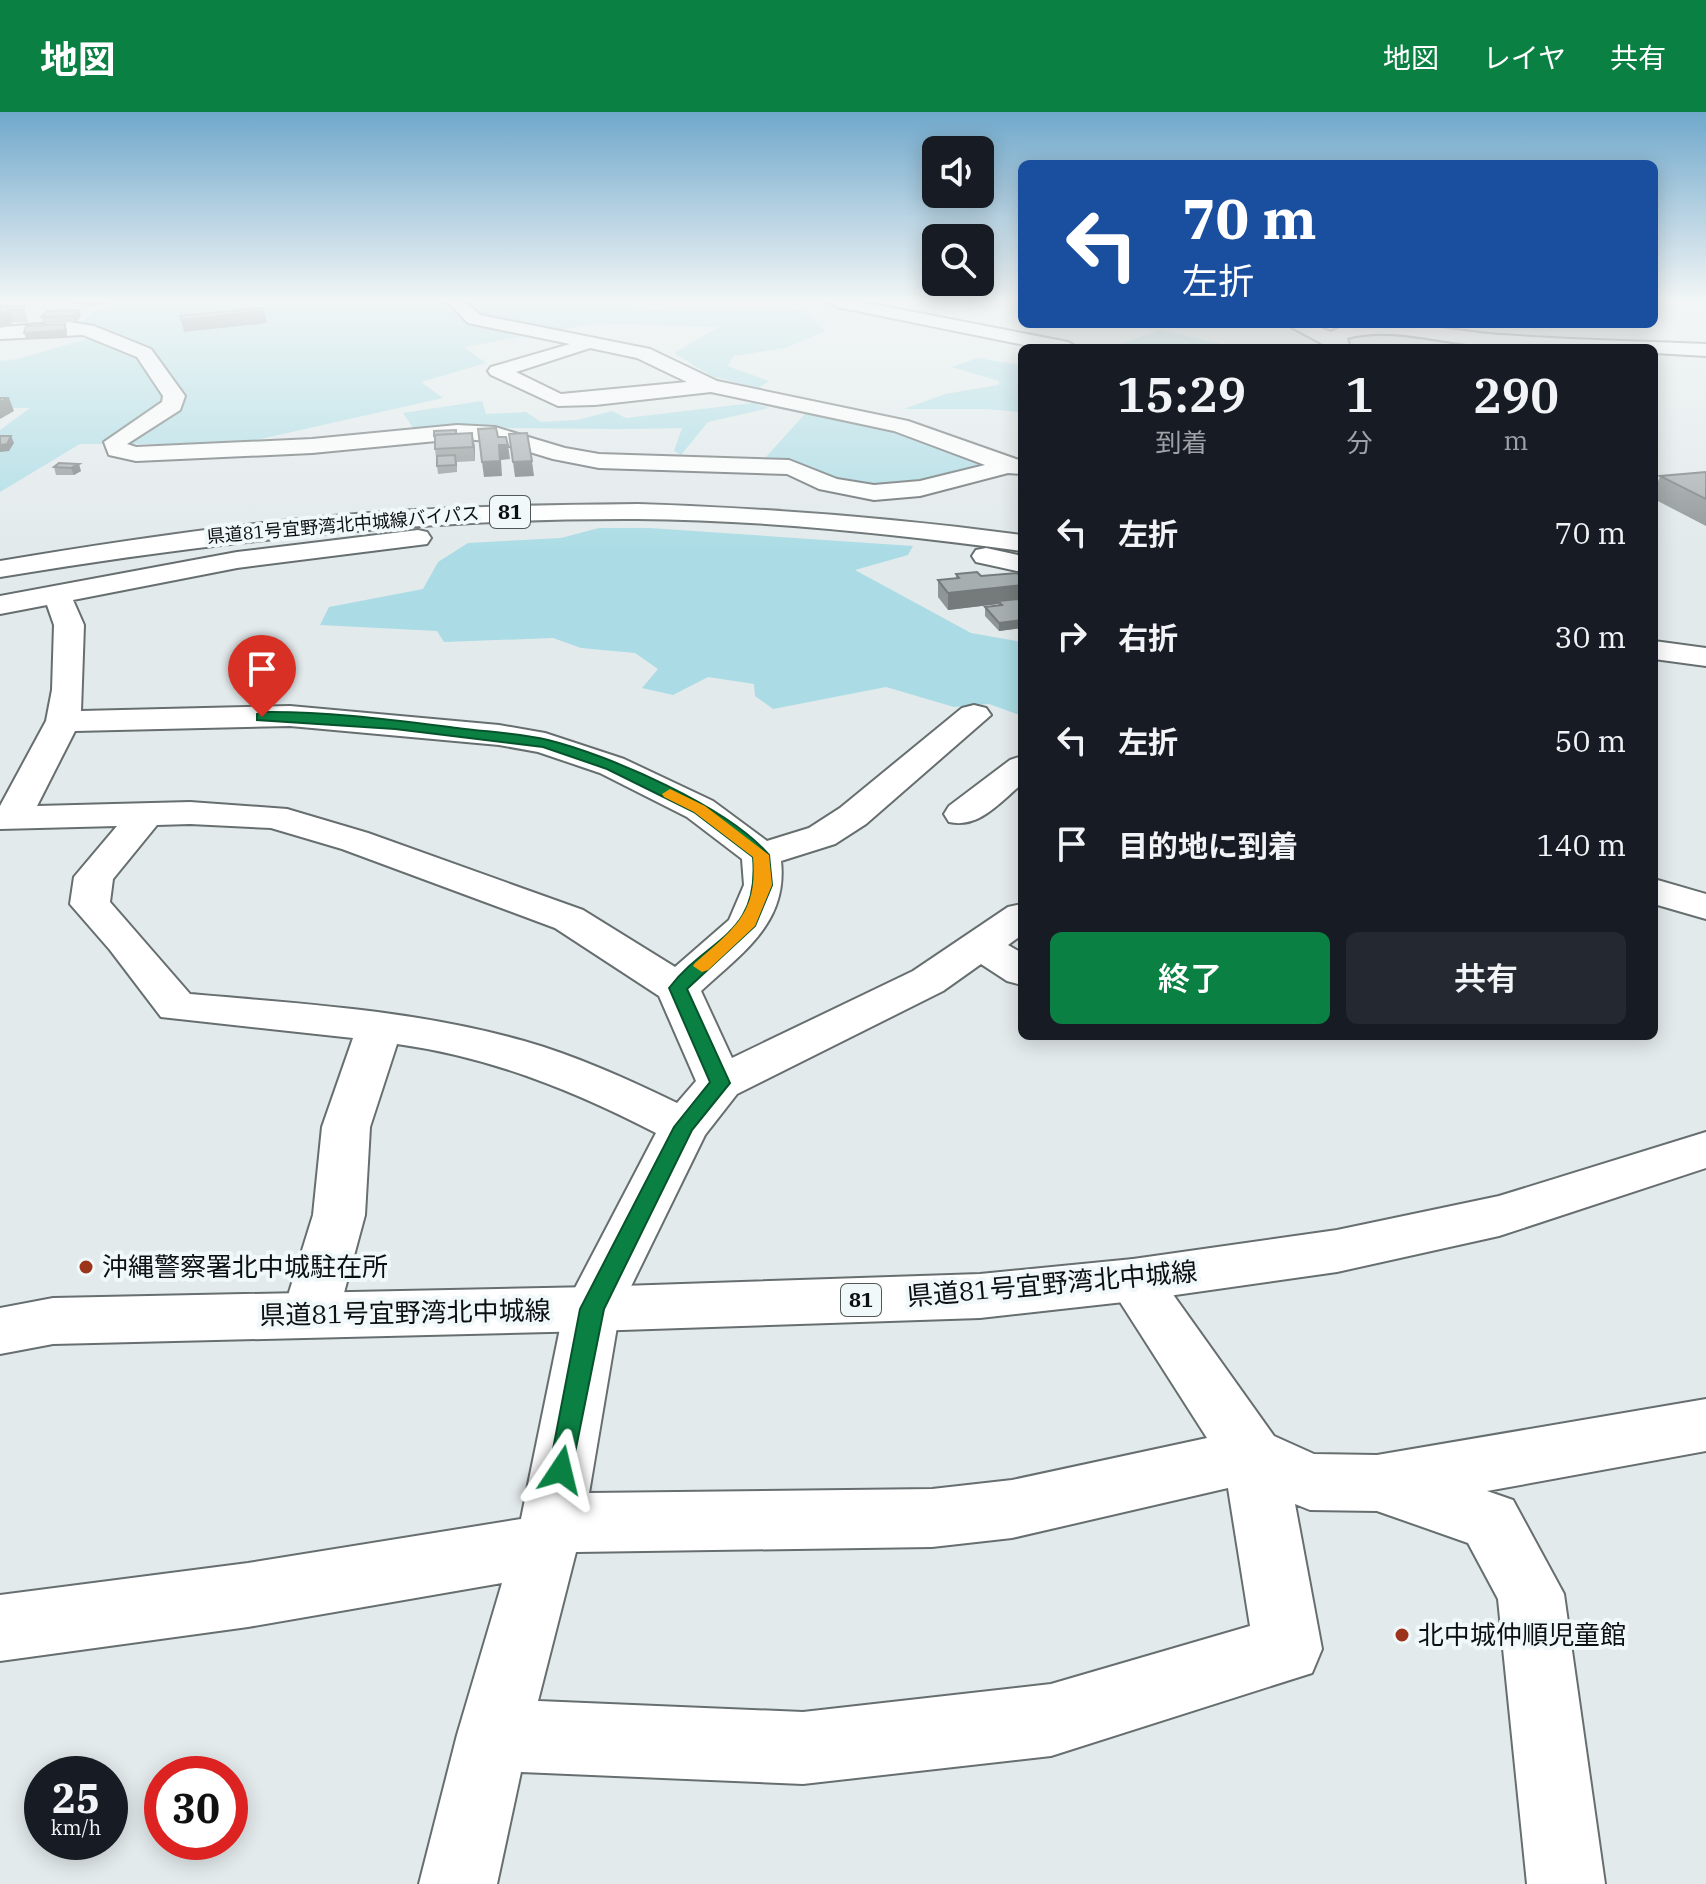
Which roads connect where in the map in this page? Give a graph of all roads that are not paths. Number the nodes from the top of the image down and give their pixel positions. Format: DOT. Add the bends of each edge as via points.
graph roads {
  1 [pos="166,385"];
  2 [pos="526,385"];
  3 [pos="711,386"];
  4 [pos="1016,468"];
  5 [pos="1018,527"];
  6 [pos="418,538"];
  7 [pos="1018,542"];
  8 [pos="0,553"];
  9 [pos="986,556"];
  10 [pos="1018,563"];
  11 [pos="0,569"];
  12 [pos="57,595"];
  13 [pos="0,605"];
  14 [pos="1658,633"];
  15 [pos="1706,639"];
  16 [pos="1658,651"];
  17 [pos="1706,657"];
  18 [pos="974,715"];
  19 [pos="63,721"];
  20 [pos="1018,770"];
  21 [pos="962,814"];
  22 [pos="146,815"];
  23 [pos="6,818"];
  24 [pos="761,855"];
  25 [pos="1018,919"];
  26 [pos="980,945"];
  27 [pos="1018,969"];
  28 [pos="678,988"];
  29 [pos="379,1026"];
  30 [pos="720,1083"];
  31 [pos="684,1127"];
  32 [pos="1706,1150"];
  33 [pos="1133,1280"];
  34 [pos="592,1309"];
  35 [pos="310,1315"];
  36 [pos="0,1331"];
  37 [pos="1706,1425"];
  38 [pos="1252,1455"];
  39 [pos="1377,1483"];
  40 [pos="548,1534"];
  41 [pos="0,1628"];
  42 [pos="493,1735"];
  43 [pos="458,1884"];
  44 [pos="1566,1884"];
  1 -- 4 [label="street" via="174,396 172,405 115,442 117,450 136,454 495,434 599,461 789,467 827,483 887,494"];
  2 -- 3 [label="street" via="558,400"];
  3 -- 4 [label="street" via="900,426"];
  5 -- 8 [label="street, 県道81号宜野湾北中城線バイパス / 81" via="773,503 560,498 295,513"];
  6 -- 12 [label="street" via="147,574"];
  7 -- 11 [label="street, 県道81号宜野湾北中城線バイパス / 81" via="765,516 557,511 272,528"];
  9 -- 10 [label="street"];
  12 -- 13 [label="street"];
  12 -- 19 [label="street" via="69,625"];
  14 -- 15 [label="street"];
  16 -- 17 [label="street"];
  18 -- 24 [label="street" via="853,816 822,836"];
  19 -- 23 [label="street"];
  19 -- 24 [label="street" via="290,716 545,743 612,766 700,809"];
  20 -- 21 [label="street"];
  22 -- 23 [label="street"];
  22 -- 28 [label="street" via="274,817 355,841 569,919"];
  22 -- 29 [label="street" via="94,877 90,904 177,1007"];
  24 -- 28 [label="street" via="764,885 747,926"];
  25 -- 26 [label="street"];
  26 -- 27 [label="street"];
  26 -- 30 [label="street" via="928,981"];
  28 -- 30 [label="street"];
  29 -- 31 [label="street" via="482,1045 605,1086"];
  29 -- 35 [label="street" via="346,1127 339,1215"];
  30 -- 31 [label="street"];
  31 -- 34 [label="street"];
  32 -- 33 [label="street, 県道81号宜野湾北中城線 / 81" via="1499,1216 1337,1251"];
  33 -- 34 [label="street, 県道81号宜野湾北中城線 / 81" via="980,1296"];
  33 -- 38 [label="street"];
  34 -- 35 [label="street, 県道81号宜野湾北中城線 / 81"];
  34 -- 40 [label="street"];
  35 -- 36 [label="street, 県道81号宜野湾北中城線 / 81" via="53,1321"];
  37 -- 39 [label="street"];
  38 -- 39 [label="street" via="1310,1482"];
  38 -- 40 [label="street" via="1012,1509 932,1518"];
  38 -- 42 [label="street" via="1288,1649 1051,1720 819,1747"];
  39 -- 44 [label="street" via="1490,1521 1531,1594"];
  40 -- 41 [label="street" via="248,1595"];
  40 -- 42 [label="street"];
  42 -- 43 [label="street"];
}
